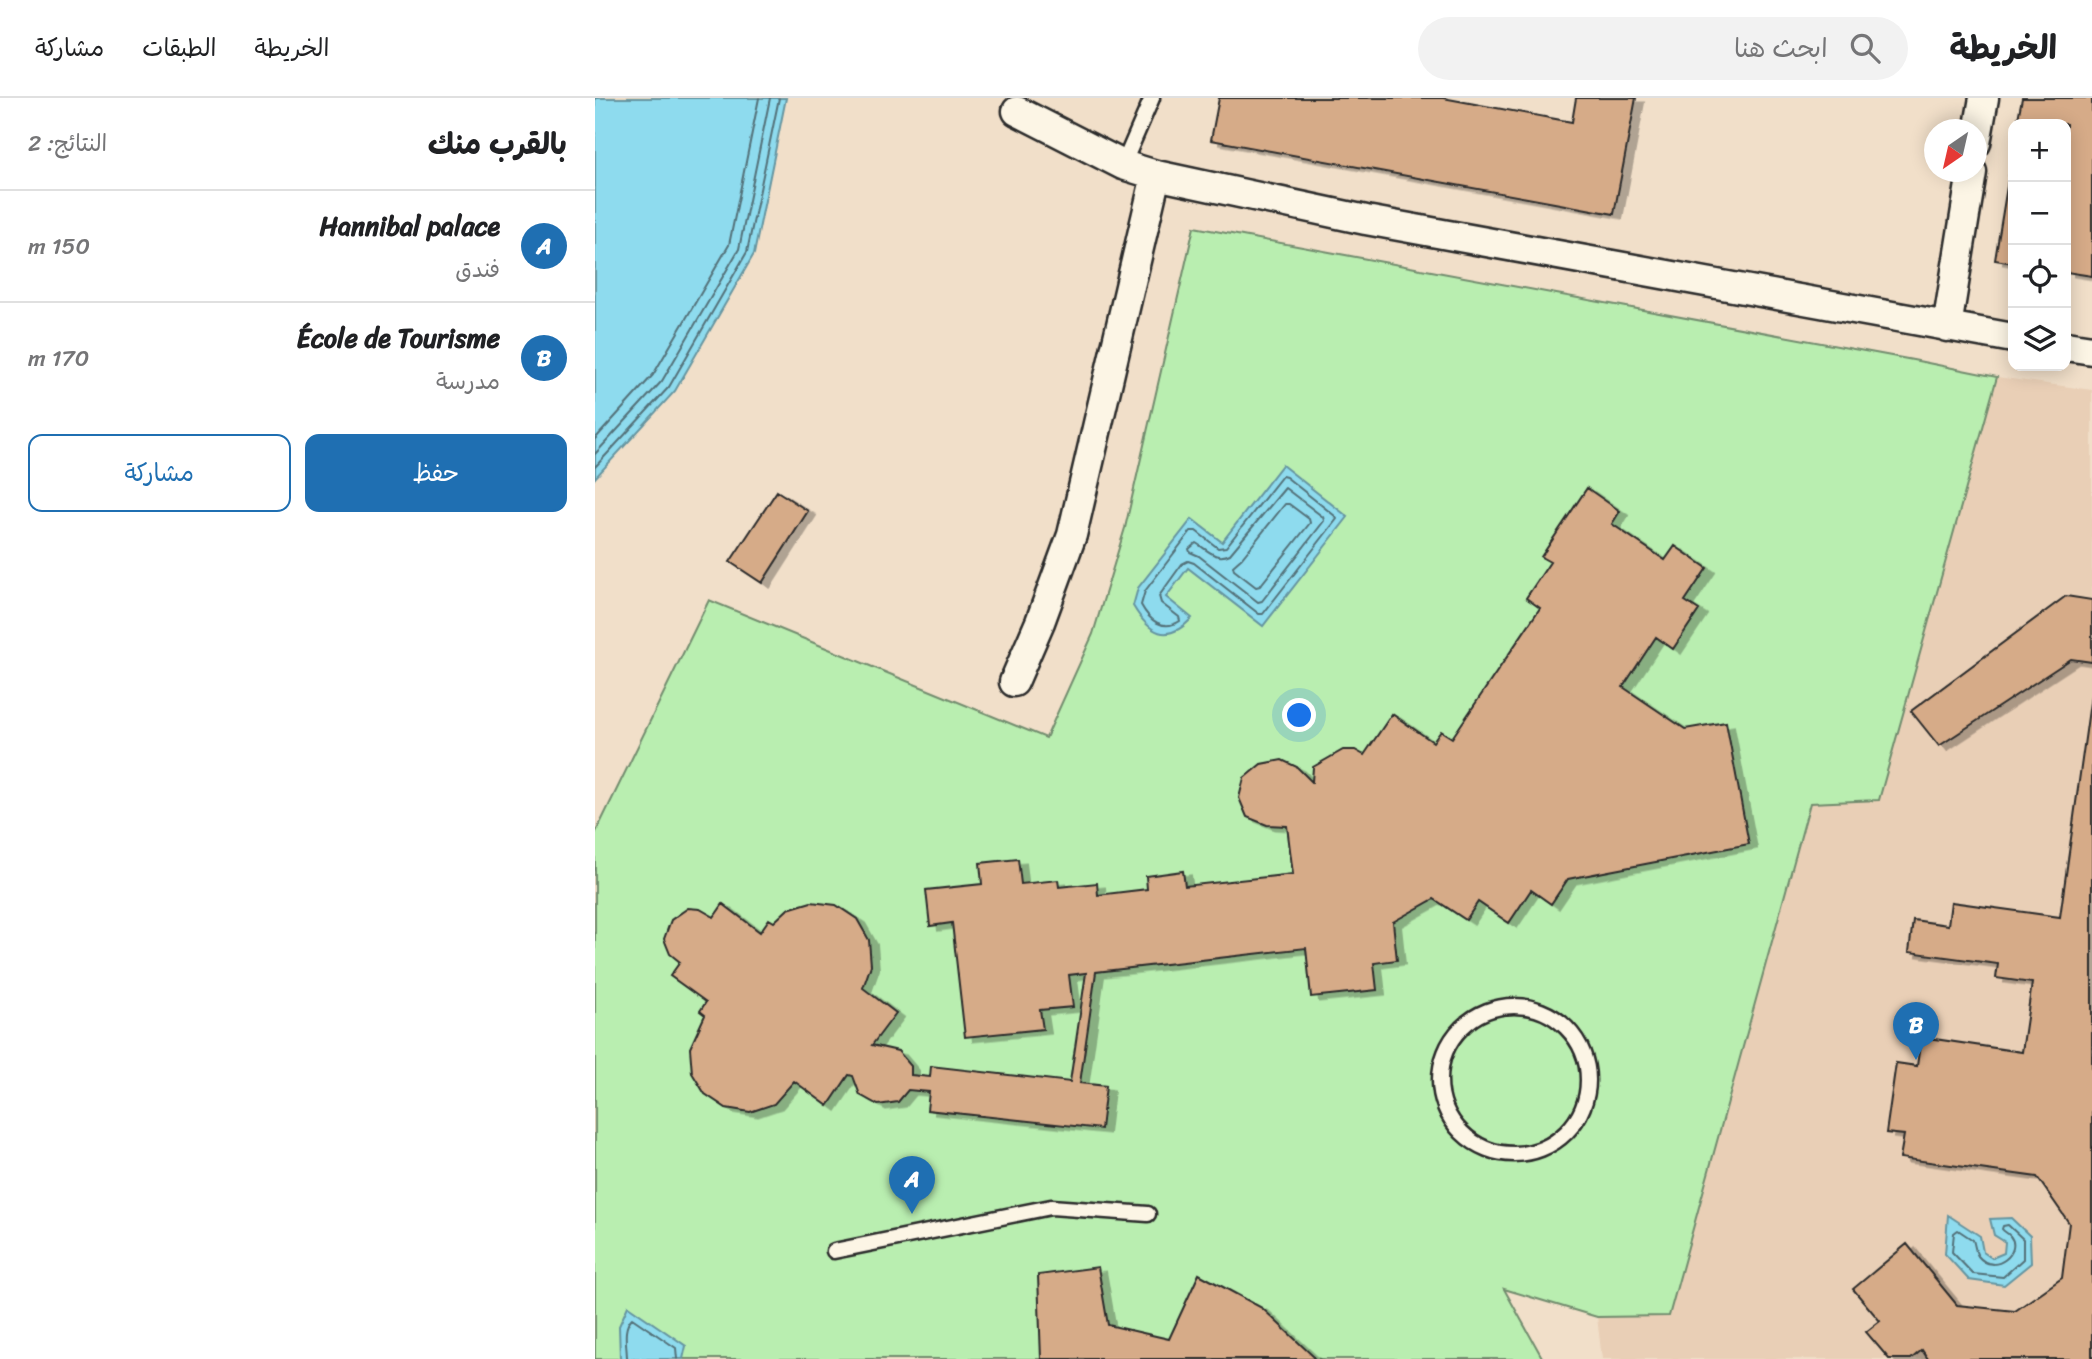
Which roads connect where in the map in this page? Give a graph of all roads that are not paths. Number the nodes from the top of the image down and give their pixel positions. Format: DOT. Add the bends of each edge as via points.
graph roads {
  1 [pos="1152,98"];
  2 [pos="1984,98"];
  3 [pos="1017,111"];
  4 [pos="1980,119"];
  5 [pos="1123,165"];
  6 [pos="1156,175"];
  7 [pos="1970,182"];
  8 [pos="1947,327"];
  9 [pos="2008,337"];
  10 [pos="2071,347"];
  11 [pos="2092,350"];
  12 [pos="1014,682"];
  13 [pos="1440,1066"];
  14 [pos="1147,1214"];
  15 [pos="834,1251"];
  1 -- 5 [label="lane"];
  2 -- 4 [label="street"];
  3 -- 5 [label="street"];
  5 -- 6 [label="street"];
  6 -- 8 [label="street" via="1366,220"];
  6 -- 12 [label="street" via="1072,535"];
  7 -- 8 [label="street"];
  8 -- 9 [label="street"];
  10 -- 11 [label="street"];
  13 -- 13 [label="lane" via="1440,1095 1452,1122 1472,1142 1499,1154 1528,1154 1556,1143 1576,1122 1587,1095 1587,1066 1576,1039 1555,1018 1528,1007 1499,1007 1472,1018 1451,1038"];
  14 -- 15 [label="lane" via="1051,1207"];
}
